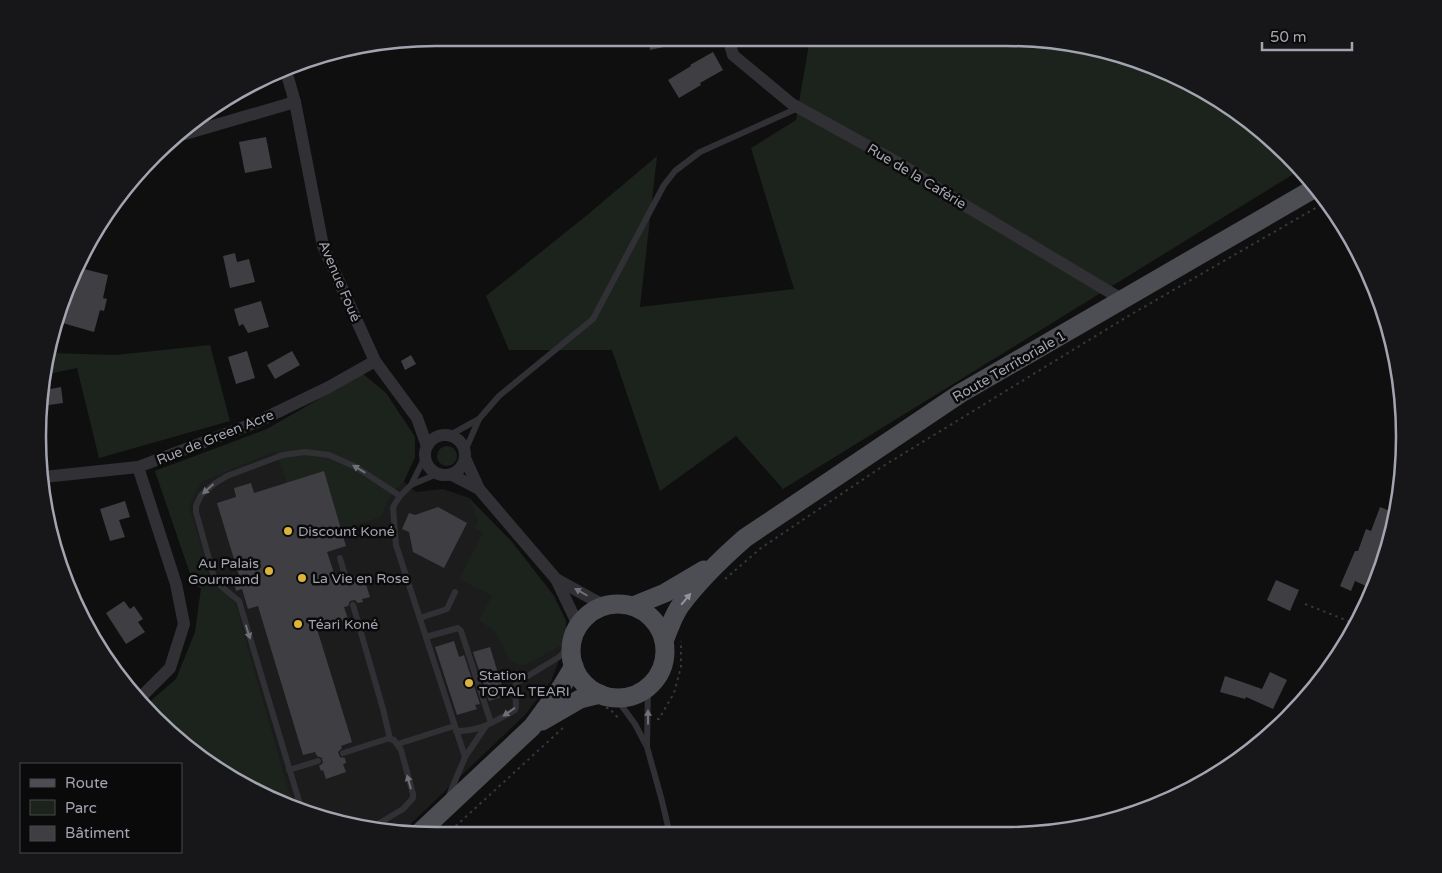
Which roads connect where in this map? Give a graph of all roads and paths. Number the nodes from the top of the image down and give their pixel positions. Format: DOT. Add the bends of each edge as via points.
graph roads {
  1 [pos="730,46"];
  2 [pos="287,76"];
  3 [pos="295,102"];
  4 [pos="798,108"];
  5 [pos="193,132"];
  6 [pos="1309,192"];
  7 [pos="1320,206"];
  8 [pos="1123,300"];
  9 [pos="375,361"];
  10 [pos="417,418"];
  11 [pos="479,419"];
  12 [pos="446,435"];
  13 [pos="426,451"];
  14 [pos="465,454"];
  15 [pos="138,467"];
  16 [pos="437,474"];
  17 [pos="452,475"];
  18 [pos="49,476"];
  19 [pos="411,485"];
  20 [pos="479,489"];
  21 [pos="400,496"];
  22 [pos="340,558"];
  23 [pos="716,563"];
  24 [pos="556,578"];
  25 [pos="346,579"];
  26 [pos="719,584"];
  27 [pos="455,592"];
  28 [pos="1305,604"];
  29 [pos="353,605"];
  30 [pos="605,606"];
  31 [pos="633,606"];
  32 [pos="420,618"];
  33 [pos="1349,621"];
  34 [pos="578,627"];
  35 [pos="426,637"];
  36 [pos="673,638"];
  37 [pos="572,644"];
  38 [pos="574,666"];
  39 [pos="648,688"];
  40 [pos="144,694"];
  41 [pos="606,700"];
  42 [pos="648,721"];
  43 [pos="570,722"];
  44 [pos="635,724"];
  45 [pos="488,725"];
  46 [pos="532,727"];
  47 [pos="455,728"];
  48 [pos="390,738"];
  49 [pos="398,744"];
  50 [pos="647,747"];
  51 [pos="343,753"];
  52 [pos="464,757"];
  53 [pos="318,761"];
  54 [pos="289,770"];
  55 [pos="299,801"];
  56 [pos="443,810"];
  57 [pos="381,822"];
  58 [pos="426,827"];
  59 [pos="455,827"];
  60 [pos="668,827"];
  1 -- 4 [label="street, Rue de la Caférie" via="733,56"];
  2 -- 3 [label="street, Avenue Foué"];
  3 -- 5 [label="street"];
  3 -- 9 [label="street, Avenue Foué" via="323,246"];
  4 -- 8 [label="street, Rue de la Caférie" via="902,165"];
  4 -- 11 [label="lane" via="700,152 675,171 664,185 593,319 499,396"];
  6 -- 8 [label="main road, Route Territoriale 1"];
  7 -- 26 [label="path" via="1130,315 880,468 760,548"];
  8 -- 23 [label="main road, Route Territoriale 1" via="961,393 745,538"];
  9 -- 10 [label="street, Avenue Foué"];
  9 -- 15 [label="street, Rue de Green Acre" via="329,388 257,422"];
  10 -- 12 [label="street, Avenue Foué"];
  10 -- 13 [label="street, Avenue Foué"];
  11 -- 12 [label="lane"];
  11 -- 14 [label="lane"];
  12 -- 13 [label="street" via="431,441"];
  12 -- 14 [label="street" via="459,441"];
  13 -- 16 [label="street" via="428,467"];
  13 -- 19 [label="lane"];
  14 -- 17 [label="street" via="461,468"];
  14 -- 20 [label="street"];
  15 -- 18 [label="street, Rue de Green Acre"];
  15 -- 40 [label="street" via="176,584 184,624 170,668"];
  16 -- 17 [label="street"];
  16 -- 19 [label="lane"];
  17 -- 20 [label="street"];
  19 -- 21 [label="lane"];
  20 -- 24 [label="street"];
  21 -- 32 [label="lane" via="393,506 396,545"];
  21 -- 54 [label="lane, one-way" via="356,466 329,455 305,452 284,455 228,476 207,490 196,506 214,577 239,600"];
  22 -- 25 [label="lane"];
  23 -- 31 [label="main road, Route Territoriale 1" via="665,593"];
  36 -- 23 [label="main road, Route Territoriale 1, one-way" via="674,618 680,606"];
  30 -- 24 [label="street, one-way"];
  24 -- 34 [label="street"];
  27 -- 32 [label="lane" via="448,609"];
  28 -- 33 [label="path"];
  29 -- 48 [label="lane"];
  30 -- 31 [label="main road"];
  30 -- 34 [label="main road" via="594,611"];
  31 -- 36 [label="main road"];
  32 -- 35 [label="lane"];
  34 -- 37 [label="main road"];
  35 -- 45 [label="lane" via="458,628 461,631"];
  35 -- 47 [label="lane"];
  36 -- 39 [label="main road" via="657,678"];
  36 -- 42 [label="path" via="681,667 674,693 659,718"];
  37 -- 38 [label="main road"];
  37 -- 45 [label="lane, one-way" via="559,657 518,682 515,710"];
  38 -- 41 [label="main road" via="588,688"];
  38 -- 46 [label="main road"];
  39 -- 41 [label="main road" via="628,698"];
  42 -- 39 [label="lane, one-way"];
  41 -- 44 [label="lane"];
  41 -- 44 [label="path" via="626,727"];
  41 -- 46 [label="main road" via="580,699"];
  42 -- 50 [label="lane"];
  43 -- 59 [label="path"];
  44 -- 50 [label="lane"];
  45 -- 47 [label="lane" via="474,730"];
  45 -- 52 [label="lane"];
  46 -- 56 [label="main road"];
  47 -- 49 [label="lane"];
  47 -- 52 [label="lane"];
  48 -- 49 [label="lane"];
  48 -- 51 [label="lane"];
  57 -- 49 [label="lane, one-way" via="403,809 413,794"];
  50 -- 60 [label="lane"];
  52 -- 56 [label="lane"];
  53 -- 54 [label="lane"];
  54 -- 55 [label="lane"];
  56 -- 58 [label="main road"];
}
